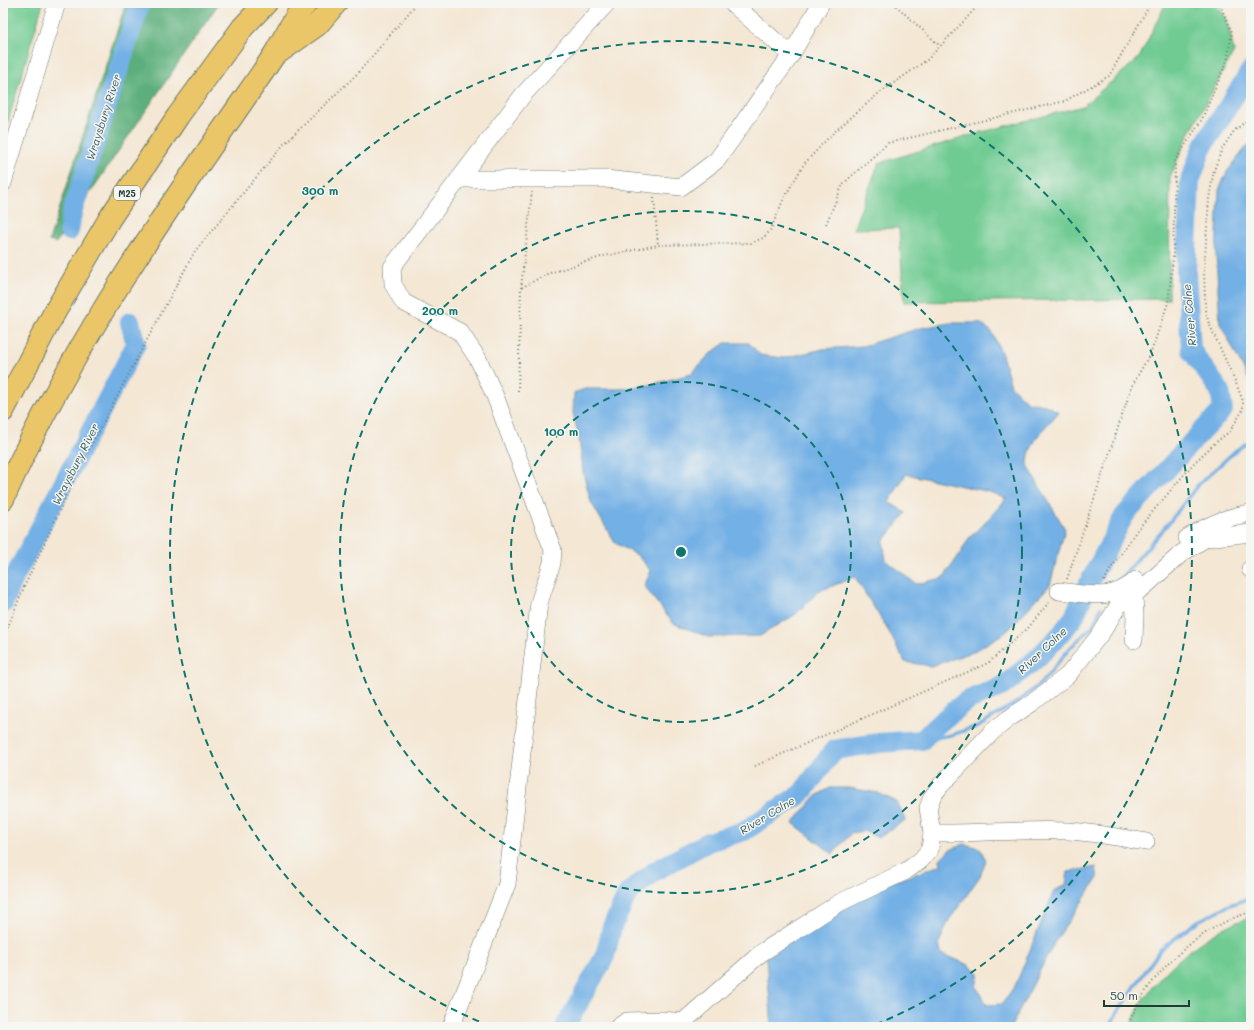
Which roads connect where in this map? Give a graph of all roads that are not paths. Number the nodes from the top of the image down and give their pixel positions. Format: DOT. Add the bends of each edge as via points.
graph roads {
  1 [pos="57,3"];
  2 [pos="251,3"];
  3 [pos="266,3"];
  4 [pos="306,3"];
  5 [pos="336,3"];
  6 [pos="607,3"];
  7 [pos="732,3"];
  8 [pos="822,3"];
  9 [pos="243,27"];
  10 [pos="792,55"];
  11 [pos="274,56"];
  12 [pos="459,179"];
  13 [pos="3,183"];
  14 [pos="3,411"];
  15 [pos="3,499"];
  16 [pos="1251,513"];
  17 [pos="1251,533"];
  18 [pos="1063,592"];
  19 [pos="1134,594"];
  20 [pos="1134,640"];
  21 [pos="932,833"];
  22 [pos="1146,842"];
  23 [pos="451,1027"];
  24 [pos="618,1027"];
  1 -- 13 [label="lane"];
  2 -- 9 [label="highway, M25"];
  3 -- 9 [label="highway, M25"];
  4 -- 11 [label="highway"];
  5 -- 11 [label="highway" via="317,25"];
  6 -- 12 [label="lane" via="523,95"];
  7 -- 10 [label="lane"];
  8 -- 10 [label="lane"];
  9 -- 14 [label="highway, M25" via="178,116 110,218 53,315"];
  10 -- 12 [label="lane" via="717,160 682,186 604,179"];
  11 -- 15 [label="highway" via="173,200 108,304 22,457"];
  12 -- 23 [label="lane" via="392,267 393,284 403,302 460,332 478,359 553,550 552,563 539,603 507,884"];
  16 -- 18 [label="lane" via="1232,516 1178,543 1129,587 1103,595"];
  17 -- 19 [label="lane" via="1206,538 1182,554"];
  19 -- 20 [label="lane"];
  19 -- 21 [label="lane" via="1118,606 1102,632 1068,675 1003,723 941,785 928,808"];
  21 -- 22 [label="lane" via="1069,831"];
  21 -- 24 [label="lane" via="930,849 906,872 839,903 761,953 683,1022 627,1021"];
}
